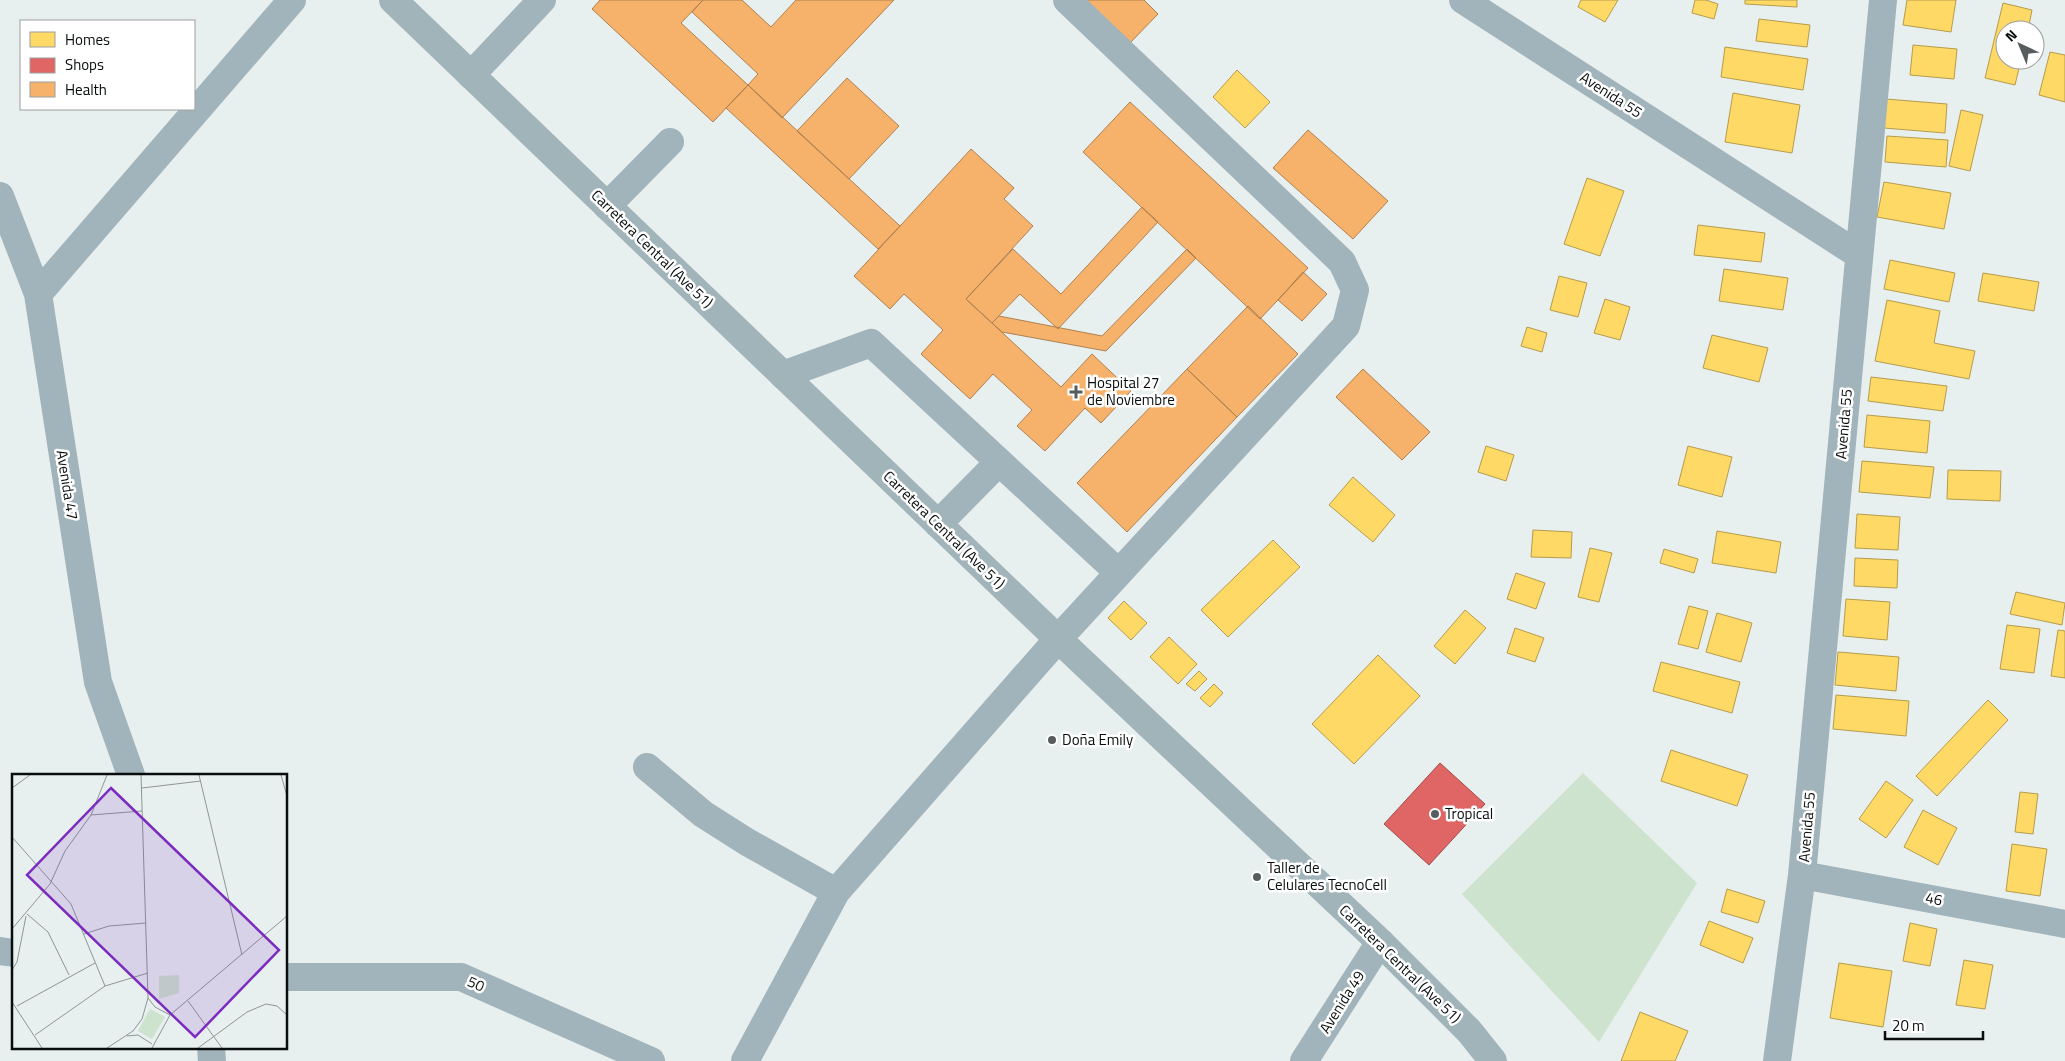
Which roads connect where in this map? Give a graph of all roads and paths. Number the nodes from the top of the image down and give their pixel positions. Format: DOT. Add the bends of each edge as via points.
graph roads {
  1 [pos="292,0"];
  2 [pos="393,0"];
  3 [pos="542,0"];
  4 [pos="1067,0"];
  5 [pos="1463,0"];
  6 [pos="1883,0"];
  7 [pos="471,75"];
  8 [pos="670,142"];
  9 [pos="0,196"];
  10 [pos="608,206"];
  11 [pos="1859,255"];
  12 [pos="38,294"];
  13 [pos="783,375"];
  14 [pos="999,462"];
  15 [pos="938,524"];
  16 [pos="1119,573"];
  17 [pos="1058,639"];
  18 [pos="646,767"];
  19 [pos="131,774"];
  20 [pos="1802,875"];
  21 [pos="836,892"];
  22 [pos="2065,924"];
  23 [pos="1380,942"];
  24 [pos="288,977"];
  25 [pos="210,1048"];
  26 [pos="212,1061"];
  27 [pos="651,1061"];
  28 [pos="745,1061"];
  29 [pos="1304,1061"];
  30 [pos="1493,1061"];
  31 [pos="1777,1061"];
  1 -- 12 [label="street"];
  2 -- 7 [label="main road, Carretera Central (Ave 51)"];
  3 -- 7 [label="street"];
  4 -- 16 [label="street" via="1342,262 1355,290 1346,326"];
  5 -- 11 [label="street, Avenida 55"];
  6 -- 11 [label="street"];
  7 -- 10 [label="main road, Carretera Central (Ave 51)"];
  8 -- 10 [label="street"];
  9 -- 12 [label="street, Avenida 47"];
  10 -- 13 [label="main road, Carretera Central (Ave 51)"];
  11 -- 20 [label="street, Avenida 55"];
  12 -- 19 [label="street, Avenida 47" via="98,682"];
  13 -- 14 [label="street" via="871,343"];
  13 -- 15 [label="main road, Carretera Central (Ave 51)"];
  14 -- 15 [label="street"];
  14 -- 16 [label="street"];
  15 -- 17 [label="main road, Carretera Central (Ave 51)"];
  16 -- 17 [label="street"];
  17 -- 21 [label="street"];
  17 -- 23 [label="main road, Carretera Central (Ave 51)"];
  18 -- 21 [label="street" via="703,814"];
  20 -- 22 [label="street, 46"];
  20 -- 31 [label="street, Avenida 55"];
  21 -- 28 [label="street"];
  23 -- 29 [label="street, Avenida 49"];
  23 -- 30 [label="main road, Carretera Central (Ave 51)" via="1469,1031"];
  24 -- 27 [label="street, 50" via="461,977"];
  25 -- 26 [label="street"];
}
